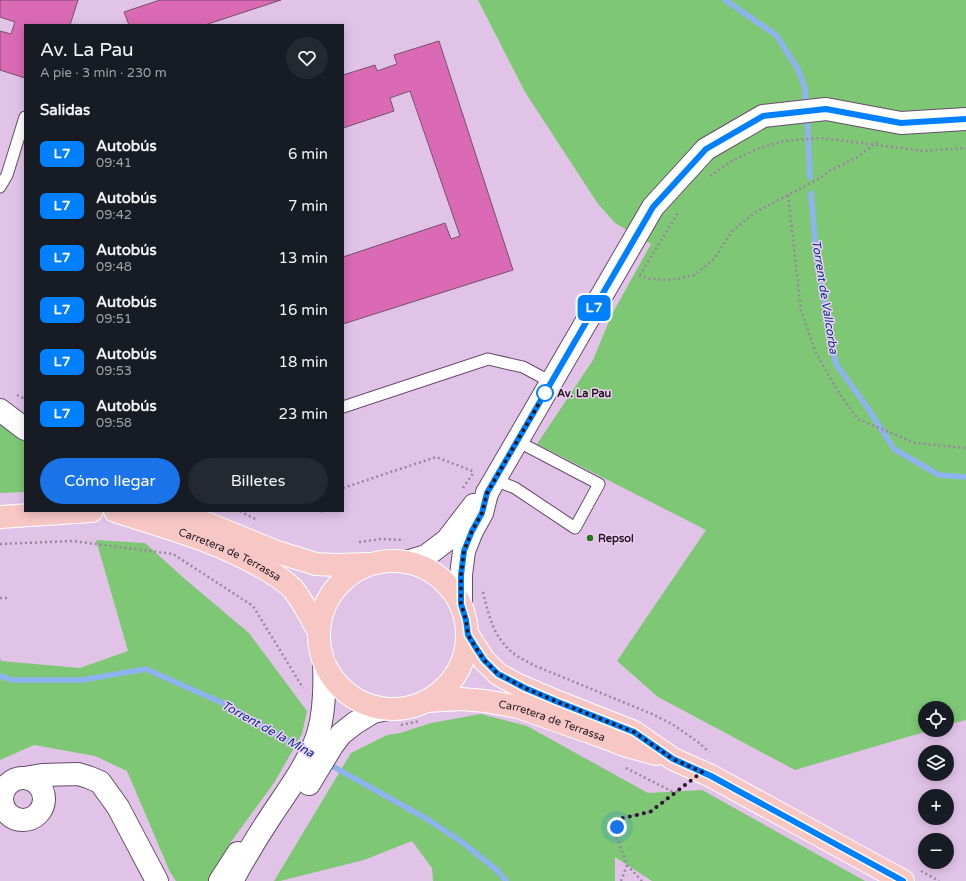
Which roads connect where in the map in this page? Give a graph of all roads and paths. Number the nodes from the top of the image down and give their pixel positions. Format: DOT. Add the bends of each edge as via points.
graph roads {
  1 [pos="966,119"];
  2 [pos="24,120"];
  3 [pos="901,123"];
  4 [pos="966,148"];
  5 [pos="709,177"];
  6 [pos="0,187"];
  7 [pos="788,195"];
  8 [pos="683,206"];
  9 [pos="618,267"];
  10 [pos="636,280"];
  11 [pos="551,382"];
  12 [pos="344,407"];
  13 [pos="0,410"];
  14 [pos="24,428"];
  15 [pos="517,441"];
  16 [pos="966,448"];
  17 [pos="474,472"];
  18 [pos="491,486"];
  19 [pos="344,488"];
  20 [pos="462,489"];
  21 [pos="77,512"];
  22 [pos="118,512"];
  23 [pos="165,512"];
  24 [pos="242,512"];
  25 [pos="0,517"];
  26 [pos="260,522"];
  27 [pos="407,540"];
  28 [pos="0,544"];
  29 [pos="353,544"];
  30 [pos="406,562"];
  31 [pos="371,564"];
  32 [pos="482,589"];
  33 [pos="0,598"];
  34 [pos="9,598"];
  35 [pos="461,604"];
  36 [pos="319,632"];
  37 [pos="468,635"];
  38 [pos="324,662"];
  39 [pos="426,710"];
  40 [pos="322,714"];
  41 [pos="393,717"];
  42 [pos="672,724"];
  43 [pos="673,759"];
  44 [pos="621,766"];
  45 [pos="702,772"];
  46 [pos="60,775"];
  47 [pos="24,778"];
  48 [pos="675,793"];
  49 [pos="44,802"];
  50 [pos="271,816"];
  51 [pos="627,865"];
  52 [pos="157,881"];
  53 [pos="220,881"];
  54 [pos="232,881"];
  55 [pos="247,881"];
  56 [pos="621,881"];
  57 [pos="642,881"];
  58 [pos="903,881"];
  1 -- 3 [label="street"];
  2 -- 6 [label="lane" via="7,175"];
  3 -- 7 [label="path" via="856,158"];
  3 -- 9 [label="street" via="826,109 763,116 706,149 653,207"];
  4 -- 5 [label="path" via="924,152 821,138 784,140 756,149"];
  7 -- 9 [label="path" via="754,213 732,231 715,258 695,275 672,280 650,279"];
  7 -- 16 [label="path" via="801,310 815,351 837,390 858,419 914,443"];
  8 -- 10 [label="path"];
  9 -- 11 [label="street"];
  11 -- 12 [label="lane" via="524,367 488,359"];
  11 -- 15 [label="street"];
  13 -- 14 [label="street"];
  15 -- 18 [label="street"];
  15 -- 18 [label="lane" via="599,484 575,528 515,488"];
  17 -- 18 [label="path"];
  17 -- 19 [label="path" via="436,457"];
  17 -- 20 [label="path"];
  18 -- 30 [label="street" via="447,540 426,556"];
  18 -- 35 [label="street" via="482,513 464,551"];
  21 -- 25 [label="main road"];
  22 -- 36 [label="main road, Carretera de Terrassa" via="195,536 246,558 276,575 292,588"];
  23 -- 31 [label="main road, Carretera de Terrassa" via="206,523 277,552 316,564"];
  24 -- 26 [label="path"];
  27 -- 29 [label="path" via="381,539"];
  28 -- 40 [label="path" via="73,541 173,554 253,606 311,701"];
  30 -- 31 [label="main road"];
  30 -- 35 [label="main road" via="433,572 446,582"];
  31 -- 36 [label="main road" via="353,572 337,586 328,598"];
  32 -- 42 [label="path" via="495,632 516,656"];
  33 -- 34 [label="path"];
  35 -- 37 [label="main road"];
  36 -- 38 [label="main road"];
  37 -- 39 [label="main road" via="463,661 456,675"];
  37 -- 43 [label="main road, Carretera de Terrassa" via="484,660 498,674 525,688 634,732"];
  38 -- 40 [label="street" via="325,692"];
  38 -- 41 [label="main road" via="332,678 343,690"];
  39 -- 41 [label="path"];
  39 -- 41 [label="main road" via="408,708"];
  39 -- 43 [label="main road, Carretera de Terrassa" via="461,698 518,707 627,746"];
  40 -- 50 [label="street" via="318,734 307,760"];
  41 -- 55 [label="street" via="373,712 341,734"];
  43 -- 45 [label="main road, Carretera de Terrassa"];
  44 -- 48 [label="path"];
  45 -- 48 [label="path"];
  45 -- 58 [label="main road, Carretera de Terrassa"];
  46 -- 47 [label="street"];
  46 -- 49 [label="street" via="51,784"];
  46 -- 52 [label="street" via="78,774 100,782 118,807"];
  47 -- 49 [label="street" via="35,781 41,787"];
  47 -- 49 [label="street" via="17,778 4,788 1,802 7,815 19,821 26,821 36,816"];
  48 -- 51 [label="path" via="650,812 618,819 616,835"];
  50 -- 53 [label="street" via="235,856"];
  50 -- 54 [label="street"];
  51 -- 56 [label="path"];
  51 -- 57 [label="path"];
}
